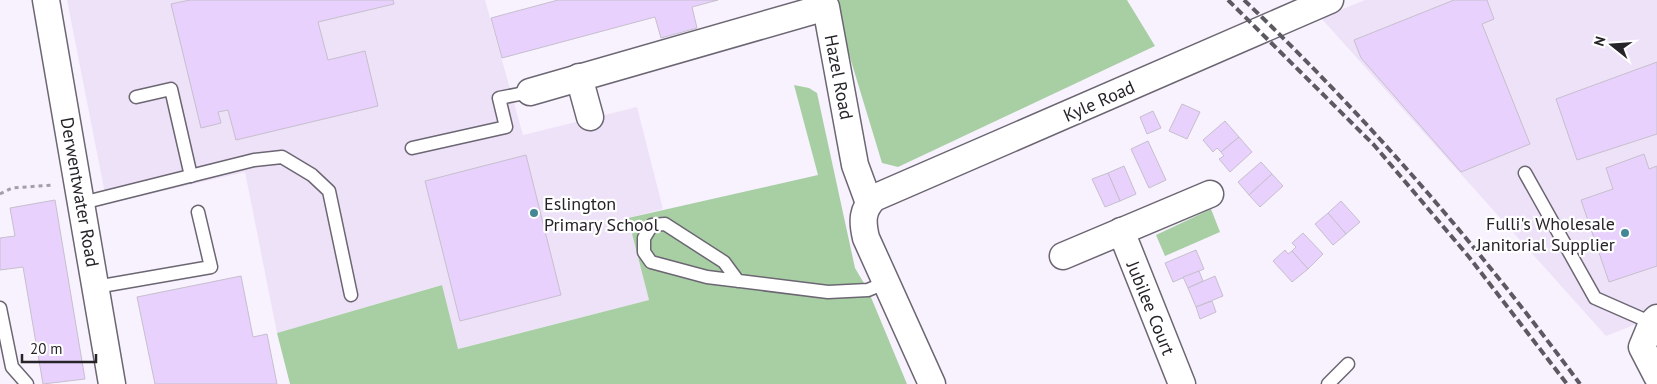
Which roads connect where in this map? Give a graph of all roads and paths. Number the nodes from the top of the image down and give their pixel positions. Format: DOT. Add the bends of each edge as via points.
graph roads {
  1 [pos="46,0"];
  2 [pos="1330,0"];
  3 [pos="579,77"];
  4 [pos="530,92"];
  5 [pos="136,97"];
  6 [pos="590,117"];
  7 [pos="412,148"];
  8 [pos="1525,173"];
  9 [pos="191,176"];
  10 [pos="80,193"];
  11 [pos="0,194"];
  12 [pos="1210,194"];
  13 [pos="869,203"];
  14 [pos="198,212"];
  15 [pos="1120,231"];
  16 [pos="1063,256"];
  17 [pos="738,281"];
  18 [pos="887,282"];
  19 [pos="96,287"];
  20 [pos="351,295"];
  21 [pos="0,308"];
  22 [pos="1654,320"];
  23 [pos="1348,364"];
  24 [pos="1657,376"];
  25 [pos="27,384"];
  26 [pos="112,384"];
  27 [pos="932,384"];
  28 [pos="1182,384"];
  29 [pos="1328,384"];
  1 -- 10 [label="street, Derwentwater Road"];
  2 -- 13 [label="street, Kyle Road" via="890,190"];
  3 -- 4 [label="street, Hazel Road"];
  3 -- 6 [label="street"];
  3 -- 13 [label="street, Hazel Road" via="826,6 855,166"];
  4 -- 7 [label="lane" via="499,98 506,127"];
  5 -- 9 [label="lane" via="172,89"];
  8 -- 22 [label="lane" via="1595,298"];
  9 -- 10 [label="lane"];
  9 -- 20 [label="lane" via="254,160 282,157 312,175 329,191"];
  10 -- 11 [label="path" via="12,188"];
  10 -- 19 [label="street, Derwentwater Road"];
  12 -- 15 [label="street"];
  13 -- 18 [label="street" via="862,219 864,228"];
  14 -- 19 [label="lane" via="211,267"];
  15 -- 16 [label="street"];
  15 -- 28 [label="street, Jubilee Court"];
  17 -- 17 [label="lane" via="707,277 651,262 644,252 644,238 652,225 666,224 724,262"];
  17 -- 18 [label="lane" via="828,292 868,290"];
  18 -- 27 [label="street"];
  19 -- 26 [label="street, Derwentwater Road"];
  21 -- 25 [label="lane" via="12,367"];
  22 -- 24 [label="street" via="1642,348"];
  23 -- 29 [label="lane"];
}
